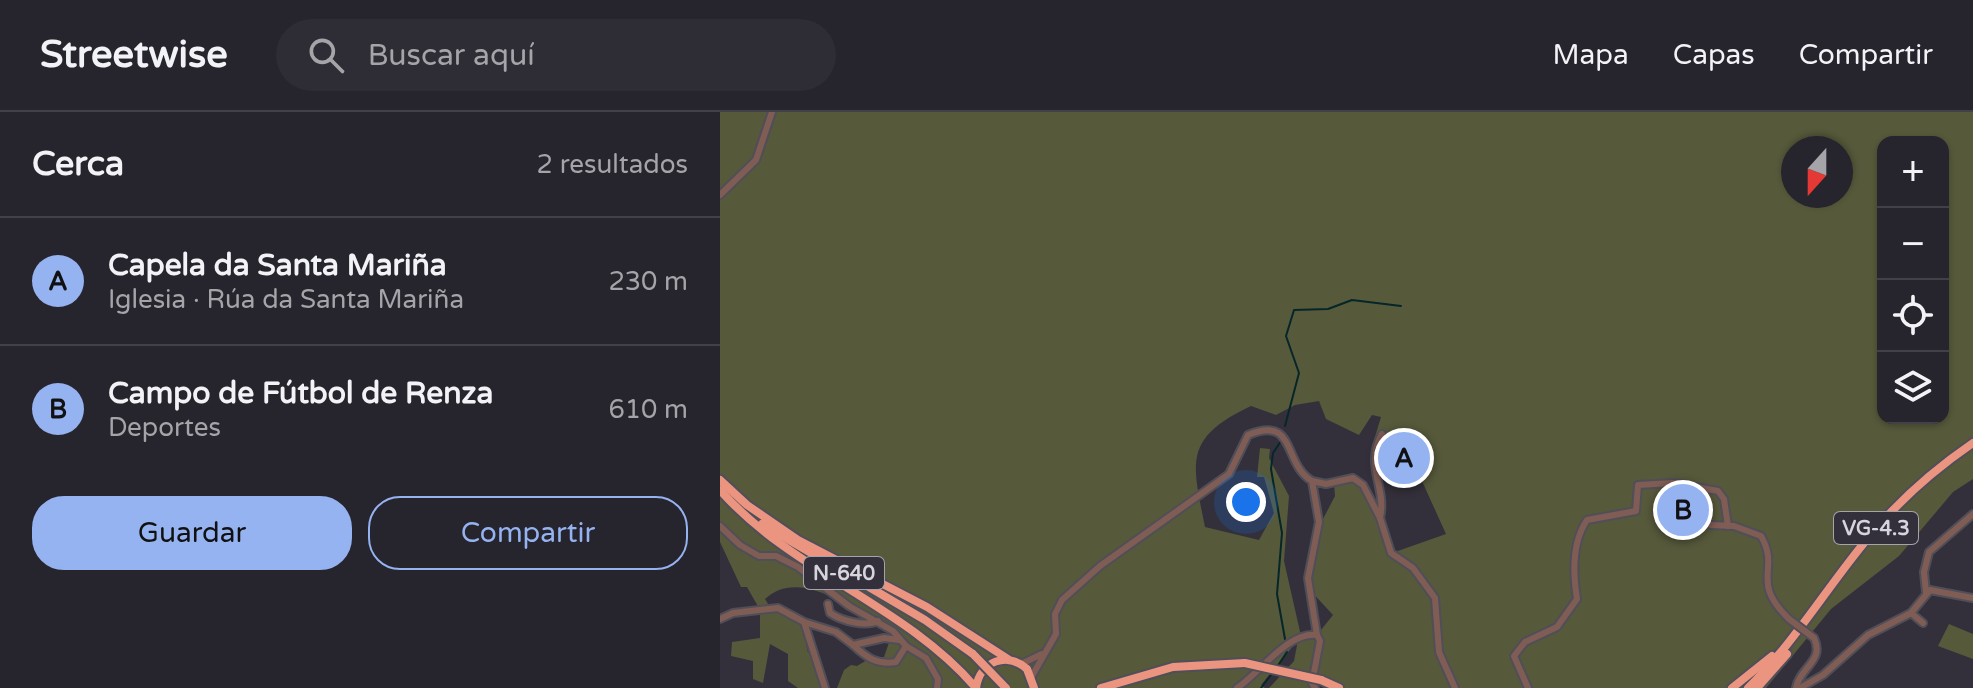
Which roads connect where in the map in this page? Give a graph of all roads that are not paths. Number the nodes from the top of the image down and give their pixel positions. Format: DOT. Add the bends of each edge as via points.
graph roads {
  1 [pos="772,112"];
  2 [pos="720,195"];
  3 [pos="1382,434"];
  4 [pos="1973,443"];
  5 [pos="1312,481"];
  6 [pos="720,485"];
  7 [pos="1973,514"];
  8 [pos="1380,518"];
  9 [pos="1711,525"];
  10 [pos="720,526"];
  11 [pos="1728,526"];
  12 [pos="1926,592"];
  13 [pos="1973,598"];
  14 [pos="828,604"];
  15 [pos="1911,613"];
  16 [pos="720,619"];
  17 [pos="878,621"];
  18 [pos="804,622"];
  19 [pos="1923,623"];
  20 [pos="1800,632"];
  21 [pos="1317,635"];
  22 [pos="899,640"];
  23 [pos="853,645"];
  24 [pos="906,646"];
  25 [pos="1048,650"];
  26 [pos="1008,659"];
  27 [pos="1021,664"];
  28 [pos="1032,676"];
  29 [pos="825,688"];
  30 [pos="937,688"];
  31 [pos="976,688"];
  32 [pos="1006,688"];
  33 [pos="1034,688"];
  34 [pos="1101,688"];
  35 [pos="1237,688"];
  36 [pos="1315,688"];
  37 [pos="1339,688"];
  38 [pos="1455,688"];
  39 [pos="1528,688"];
  40 [pos="1732,688"];
  41 [pos="1748,688"];
  42 [pos="1757,688"];
  43 [pos="1798,688"];
  1 -- 2 [label="street" via="756,160"];
  3 -- 8 [label="street" via="1373,451 1383,505"];
  4 -- 20 [label="highway, VG-4.3" via="1946,461 1875,529"];
  5 -- 8 [label="street" via="1358,480"];
  5 -- 21 [label="street" via="1319,522 1308,578"];
  5 -- 25 [label="street" via="1296,468 1284,436 1267,431 1248,435 1229,474 1100,566 1062,600"];
  6 -- 26 [label="highway" via="798,540 927,607"];
  6 -- 31 [label="highway" via="775,541 938,649"];
  6 -- 32 [label="highway, N-640, bridge" via="761,524 973,654"];
  7 -- 12 [label="street" via="1929,552"];
  8 -- 38 [label="street" via="1391,553 1413,568 1435,598 1439,652"];
  9 -- 11 [label="street"];
  10 -- 17 [label="street" via="740,545 798,567"];
  11 -- 39 [label="street" via="1718,491 1673,483 1638,485 1636,511 1587,520 1573,574 1577,599 1557,627 1525,642 1514,656"];
  11 -- 43 [label="street, bridge" via="1761,536 1768,554 1766,589 1775,605 1814,638 1818,652 1799,677"];
  12 -- 13 [label="street" via="1935,588"];
  12 -- 15 [label="street"];
  14 -- 17 [label="street" via="838,618"];
  15 -- 19 [label="street"];
  15 -- 43 [label="street" via="1868,635 1823,675"];
  16 -- 18 [label="street" via="778,608"];
  17 -- 22 [label="street"];
  18 -- 23 [label="street" via="836,632"];
  18 -- 29 [label="street"];
  20 -- 40 [label="highway"];
  20 -- 41 [label="highway, VG-4.3"];
  20 -- 42 [label="highway"];
  21 -- 35 [label="street" via="1295,639"];
  21 -- 36 [label="street" via="1321,651"];
  22 -- 23 [label="street"];
  22 -- 24 [label="street"];
  23 -- 24 [label="street" via="867,658 884,663 896,662"];
  24 -- 30 [label="street" via="926,658 938,679"];
  25 -- 27 [label="street"];
  25 -- 28 [label="street"];
  26 -- 27 [label="highway"];
  26 -- 31 [label="highway" via="984,669"];
  27 -- 28 [label="highway"];
  28 -- 33 [label="highway"];
  34 -- 37 [label="highway, bridge" via="1173,667 1245,663"];
}
